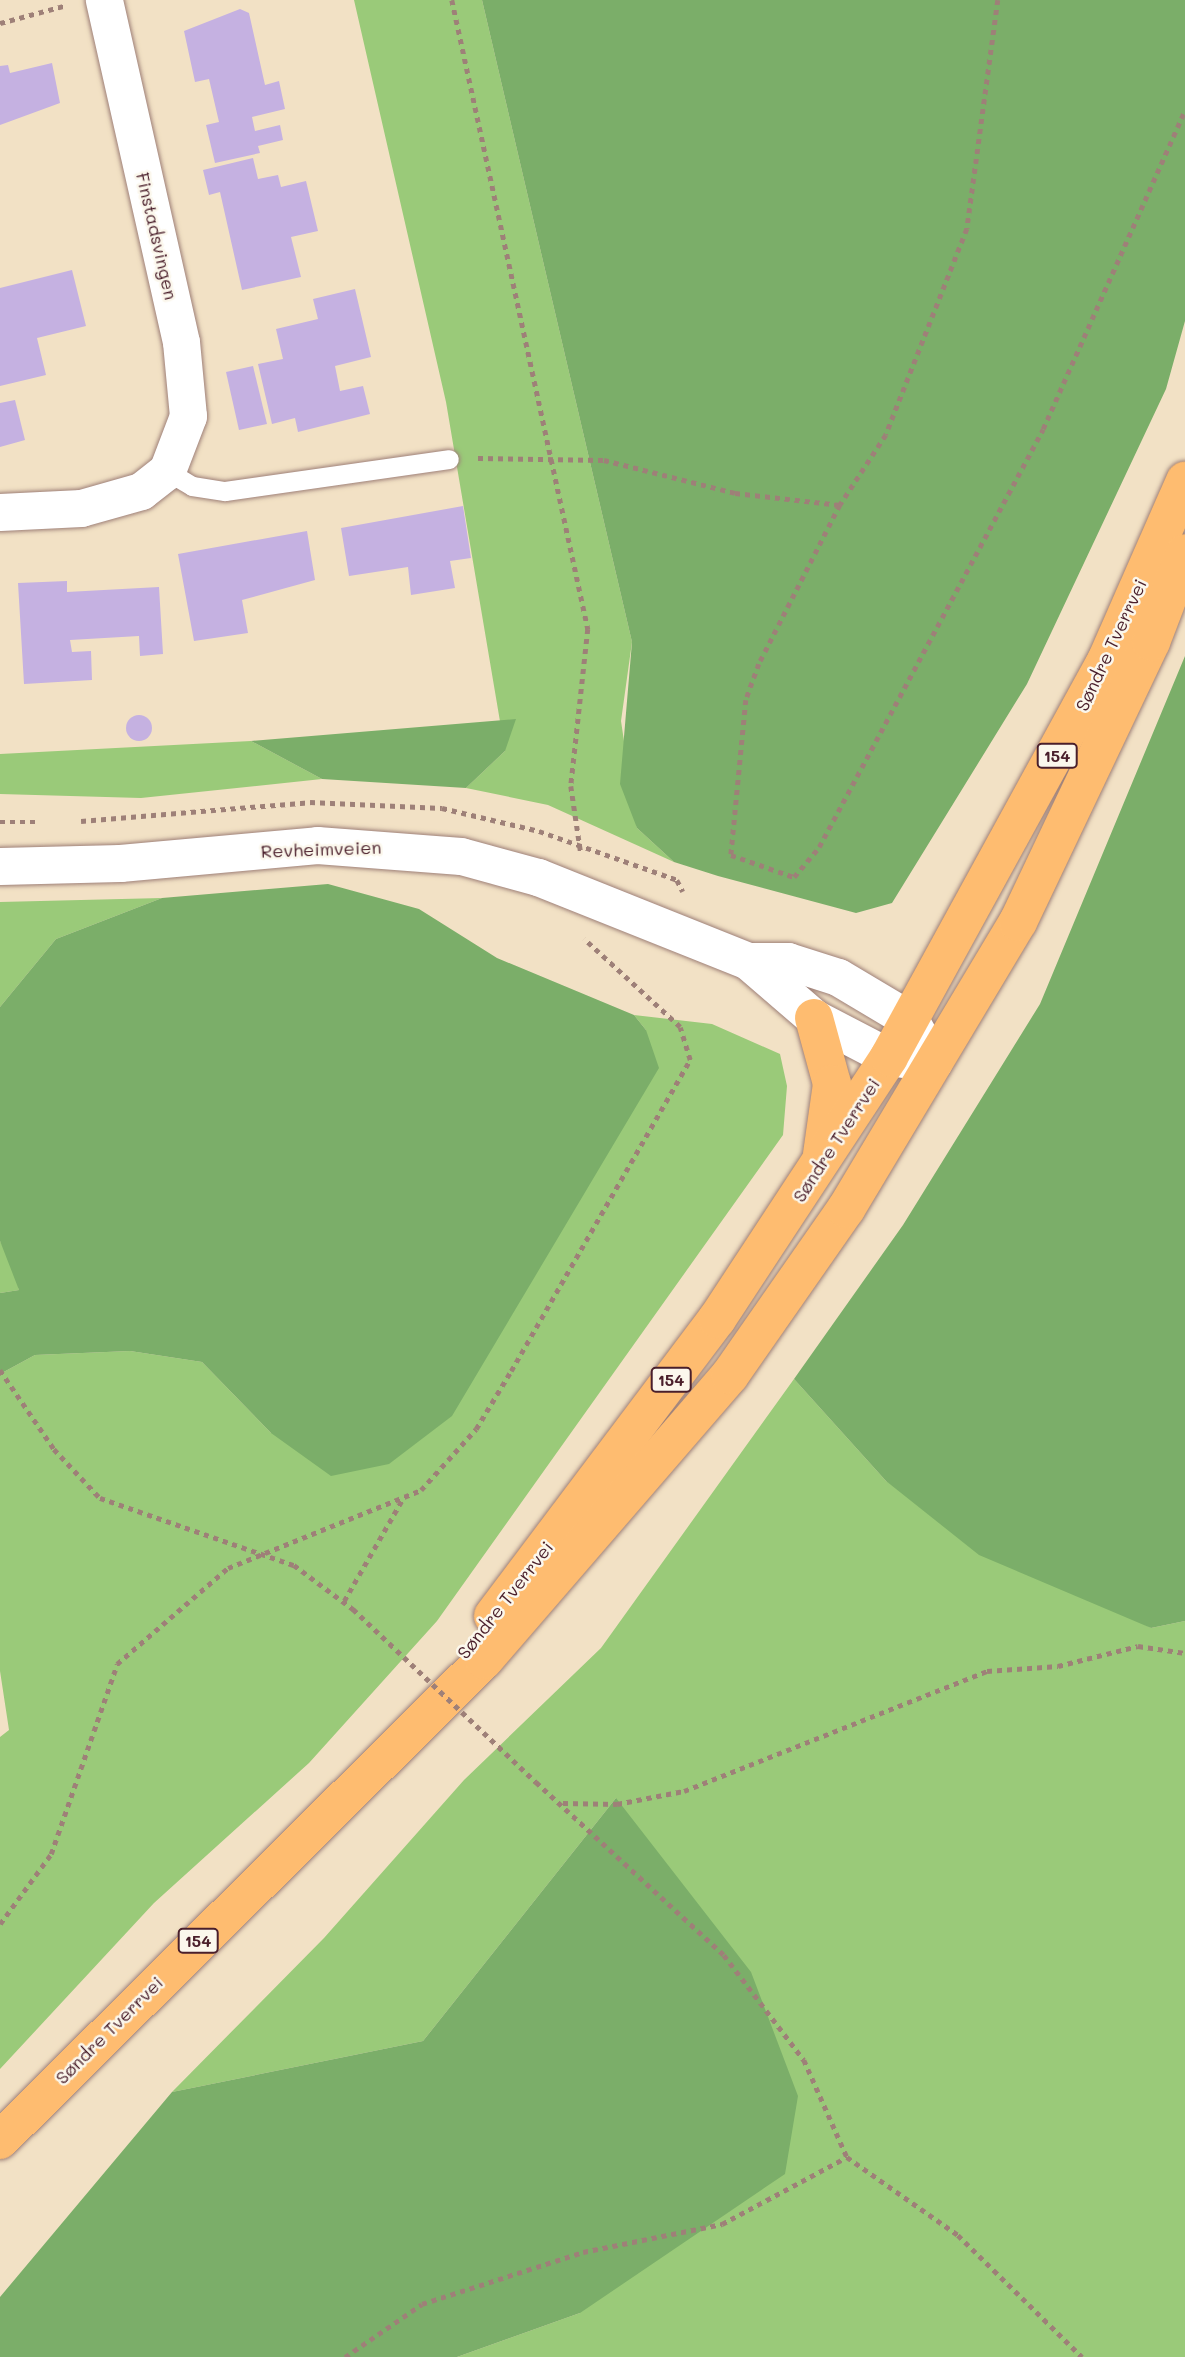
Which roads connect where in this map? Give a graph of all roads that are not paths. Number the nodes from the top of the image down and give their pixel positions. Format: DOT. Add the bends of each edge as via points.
graph roads {
  1 [pos="90,2"];
  2 [pos="449,459"];
  3 [pos="167,471"];
  4 [pos="1185,481"];
  5 [pos="0,512"];
  6 [pos="1185,553"];
  7 [pos="0,866"];
  8 [pos="748,961"];
  9 [pos="814,1018"];
  10 [pos="910,1020"];
  11 [pos="889,1057"];
  12 [pos="933,1062"];
  13 [pos="821,1166"];
  14 [pos="396,1743"];
  15 [pos="0,2140"];
  1 -- 3 [label="street, Finstadsvingen" via="186,367 188,416"];
  2 -- 3 [label="lane" via="225,491 192,486"];
  3 -- 5 [label="street" via="141,491 105,503"];
  4 -- 10 [label="main road, Søndre Tverrvei / 154" via="1106,661"];
  6 -- 12 [label="main road, Søndre Tverrvei / 154" via="1146,654 1018,922"];
  7 -- 8 [label="street, Revheimveien" via="120,863 317,845 424,850 538,877"];
  8 -- 9 [label="street, Revheimveien"];
  8 -- 10 [label="street, Revheimveien" via="788,961 838,977"];
  9 -- 11 [label="street, Revheimveien"];
  9 -- 13 [label="main road, 154" via="832,1084"];
  10 -- 11 [label="main road, Søndre Tverrvei / 154"];
  10 -- 12 [label="street"];
  11 -- 12 [label="street, Revheimveien"];
  11 -- 13 [label="main road, Søndre Tverrvei / 154"];
  12 -- 14 [label="main road, Søndre Tverrvei / 154" via="846,1209 730,1375 484,1660"];
  13 -- 14 [label="main road, Søndre Tverrvei / 154" via="718,1319"];
  14 -- 15 [label="main road, Søndre Tverrvei / 154"];
}
